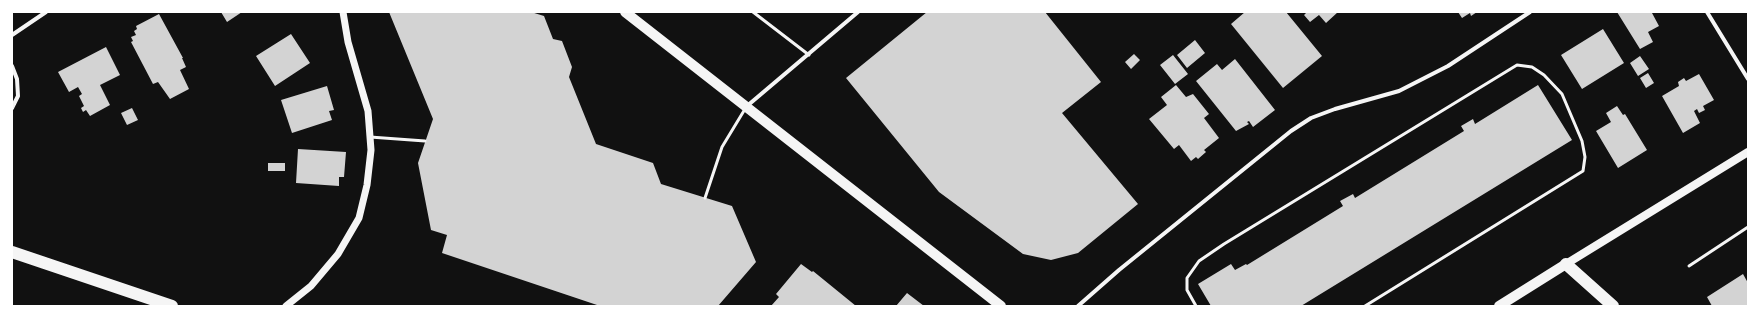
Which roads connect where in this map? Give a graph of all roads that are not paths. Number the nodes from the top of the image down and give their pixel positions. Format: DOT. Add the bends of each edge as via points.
graph roads {
  1 [pos="46,12"];
  2 [pos="343,12"];
  3 [pos="625,12"];
  4 [pos="753,12"];
  5 [pos="858,12"];
  6 [pos="1530,12"];
  7 [pos="1707,12"];
  8 [pos="12,35"];
  9 [pos="809,55"];
  10 [pos="12,66"];
  11 [pos="1748,79"];
  12 [pos="747,106"];
  13 [pos="12,108"];
  14 [pos="370,137"];
  15 [pos="425,141"];
  16 [pos="1748,152"];
  17 [pos="705,198"];
  18 [pos="1748,227"];
  19 [pos="12,252"];
  20 [pos="1566,264"];
  21 [pos="1689,266"];
  22 [pos="172,306"];
  23 [pos="286,306"];
  24 [pos="1001,306"];
  25 [pos="1078,306"];
  26 [pos="1196,306"];
  27 [pos="1365,306"];
  28 [pos="1499,306"];
  29 [pos="1613,306"];
  1 -- 8 [label="street"];
  2 -- 14 [label="street" via="348,42 368,111"];
  3 -- 12 [label="main road"];
  4 -- 9 [label="lane"];
  5 -- 9 [label="street"];
  6 -- 25 [label="street" via="1448,66 1400,91 1335,109 1311,118 1291,131"];
  7 -- 11 [label="street"];
  9 -- 12 [label="street"];
  10 -- 13 [label="street" via="17,79 18,96"];
  12 -- 17 [label="lane" via="722,147"];
  12 -- 24 [label="main road"];
  14 -- 15 [label="lane"];
  14 -- 23 [label="street" via="367,185 359,218 338,254 311,286"];
  16 -- 20 [label="main road"];
  18 -- 21 [label="lane"];
  19 -- 22 [label="highway"];
  20 -- 28 [label="main road"];
  20 -- 29 [label="highway"];
  26 -- 27 [label="lane" via="1187,290 1187,278 1199,261 1224,244 1517,65 1532,67 1544,75 1562,94 1582,141 1585,157 1583,171"];
}
